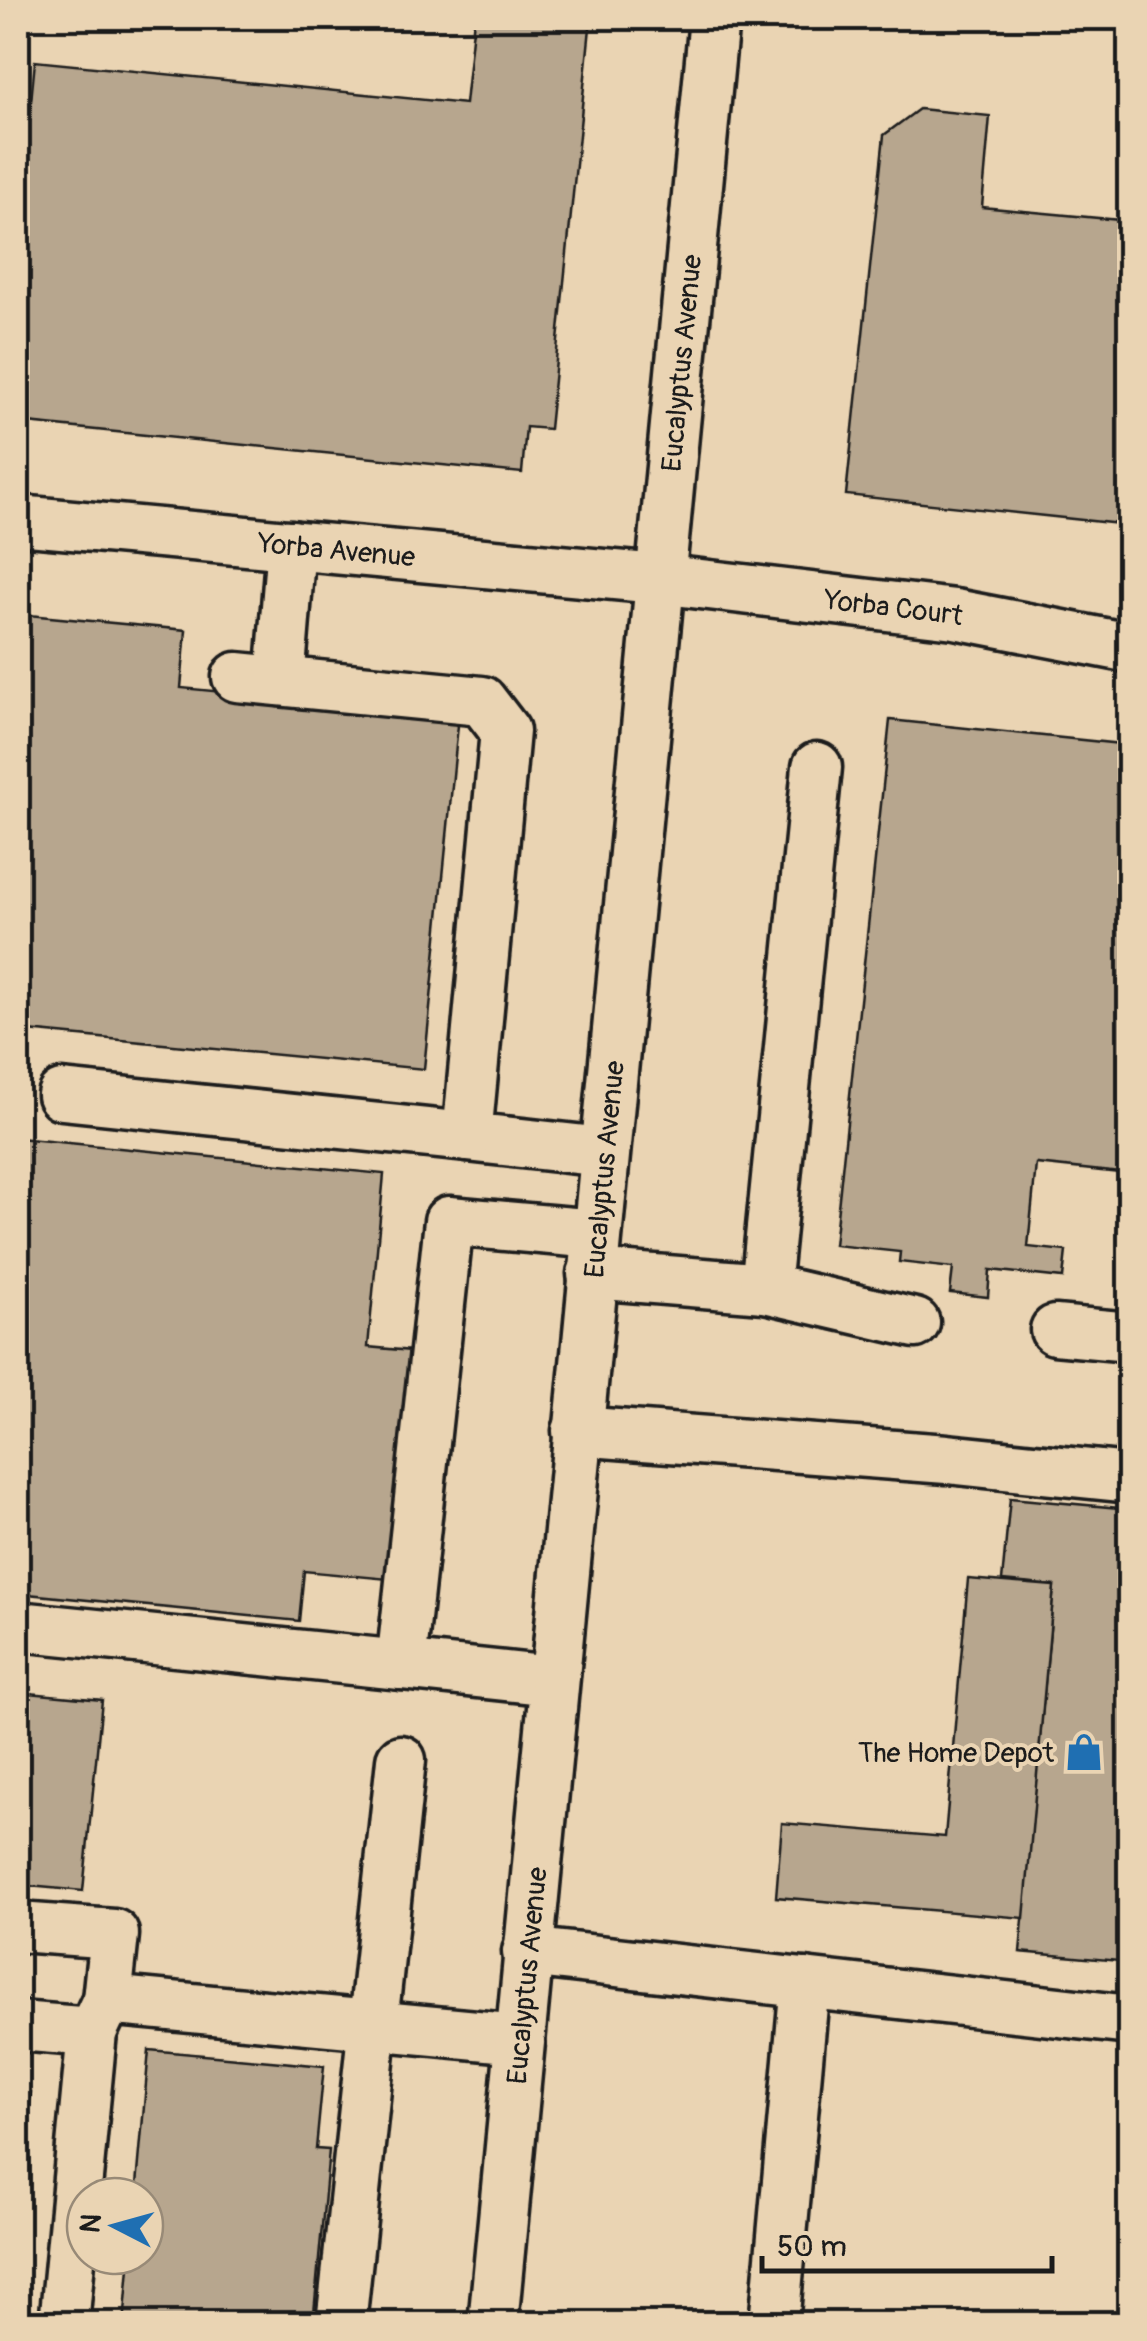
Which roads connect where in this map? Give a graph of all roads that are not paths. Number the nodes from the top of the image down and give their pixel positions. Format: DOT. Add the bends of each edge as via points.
graph roads {
  1 [pos="714,18"];
  2 [pos="18,520"];
  3 [pos="290,545"];
  4 [pos="658,579"];
  5 [pos="1130,648"];
  6 [pos="816,767"];
  7 [pos="62,1094"];
  8 [pos="468,1137"];
  9 [pos="604,1152"];
  10 [pos="594,1254"];
  11 [pos="765,1288"];
  12 [pos="915,1323"];
  13 [pos="1056,1330"];
  14 [pos="1130,1337"];
  15 [pos="577,1432"];
  16 [pos="1130,1478"];
  17 [pos="18,1626"];
  18 [pos="402,1666"];
  19 [pos="553,1682"];
  20 [pos="401,1760"];
  21 [pos="18,1927"];
  22 [pos="528,1952"];
  23 [pos="805,1983"];
  24 [pos="100,2016"];
  25 [pos="1130,2020"];
  26 [pos="371,2025"];
  27 [pos="18,2026"];
  28 [pos="520,2039"];
  29 [pos="64,2324"];
  30 [pos="341,2324"];
  31 [pos="492,2324"];
  32 [pos="774,2324"];
  1 -- 4 [label="street, Eucalyptus Avenue"];
  2 -- 3 [label="street, Yorba Avenue"];
  3 -- 4 [label="street, Yorba Avenue"];
  3 -- 8 [label="street" via="258,679 482,700 505,731"];
  4 -- 5 [label="street, Yorba Court" via="955,614"];
  4 -- 9 [label="street, Eucalyptus Avenue"];
  6 -- 11 [label="street"];
  7 -- 8 [label="street"];
  8 -- 9 [label="street"];
  9 -- 10 [label="street, Eucalyptus Avenue"];
  10 -- 11 [label="street"];
  10 -- 15 [label="street, Eucalyptus Avenue"];
  10 -- 18 [label="street" via="449,1221"];
  11 -- 12 [label="street"];
  13 -- 14 [label="street"];
  15 -- 16 [label="street"];
  15 -- 19 [label="street, Eucalyptus Avenue"];
  17 -- 18 [label="street"];
  18 -- 19 [label="street"];
  19 -- 22 [label="street, Eucalyptus Avenue"];
  20 -- 26 [label="street"];
  21 -- 24 [label="street" via="114,1934"];
  22 -- 23 [label="street"];
  22 -- 28 [label="street, Eucalyptus Avenue"];
  23 -- 25 [label="street"];
  23 -- 32 [label="street"];
  24 -- 26 [label="street"];
  24 -- 27 [label="street"];
  24 -- 29 [label="street"];
  26 -- 28 [label="street"];
  26 -- 30 [label="street"];
  28 -- 31 [label="street, Eucalyptus Avenue"];
}
